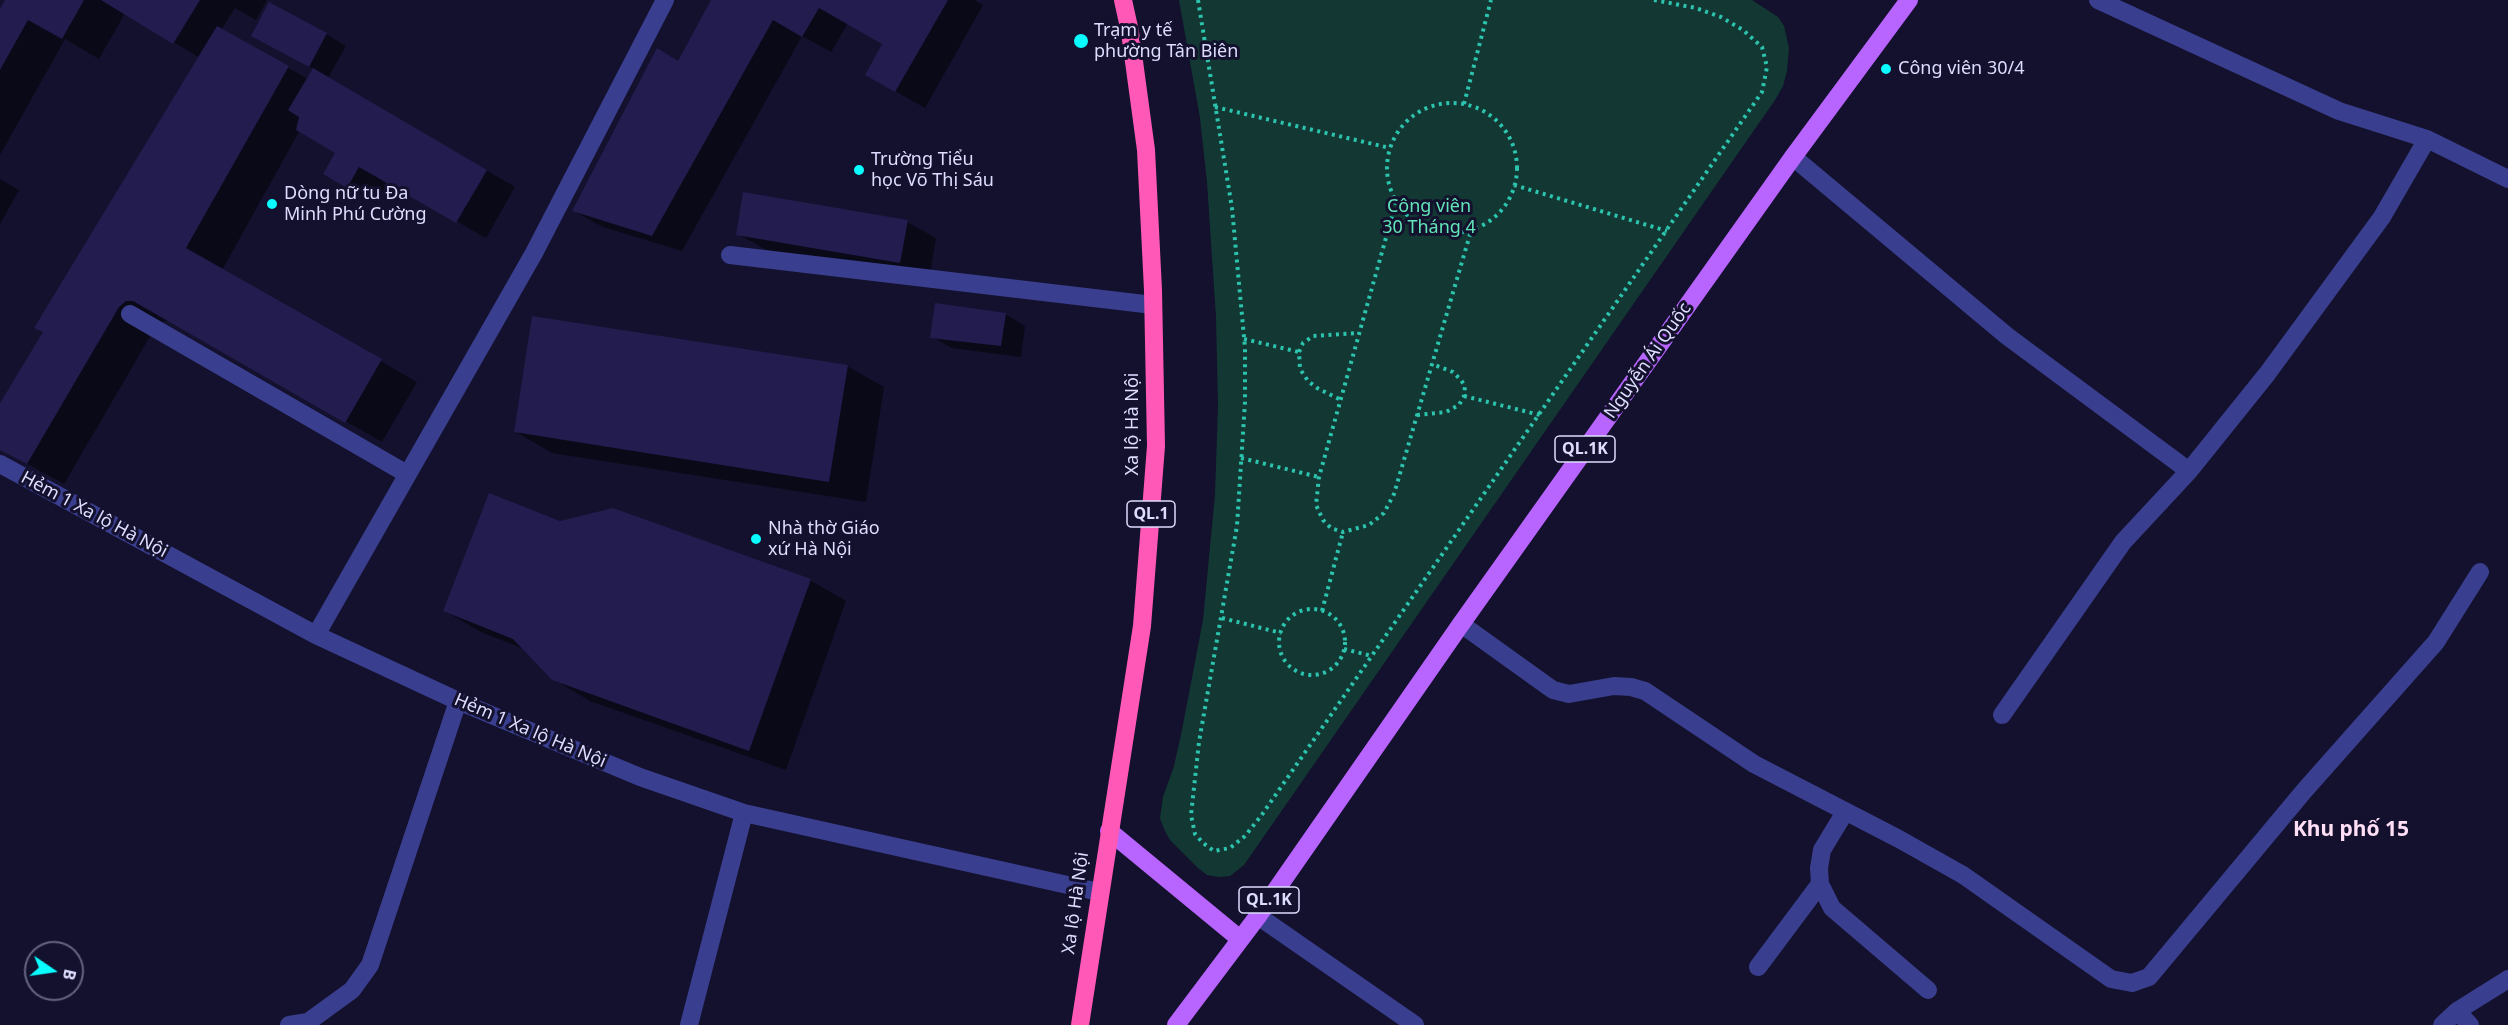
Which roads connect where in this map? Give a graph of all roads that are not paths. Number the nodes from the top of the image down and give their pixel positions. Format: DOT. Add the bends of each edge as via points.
graph roads {
  1 [pos="665,0"];
  2 [pos="1123,0"];
  3 [pos="1909,0"];
  4 [pos="2098,0"];
  5 [pos="2427,139"];
  6 [pos="1793,157"];
  7 [pos="2508,179"];
  8 [pos="729,255"];
  9 [pos="1153,305"];
  10 [pos="130,314"];
  11 [pos="0,464"];
  12 [pos="2189,471"];
  13 [pos="407,474"];
  14 [pos="2480,572"];
  15 [pos="1461,624"];
  16 [pos="316,635"];
  17 [pos="458,701"];
  18 [pos="2002,715"];
  19 [pos="1845,812"];
  20 [pos="744,813"];
  21 [pos="1108,831"];
  22 [pos="1820,884"];
  23 [pos="1099,892"];
  24 [pos="1258,916"];
  25 [pos="1240,939"];
  26 [pos="1758,967"];
  27 [pos="2508,979"];
  28 [pos="1928,990"];
  29 [pos="2457,1011"];
  30 [pos="289,1025"];
  31 [pos="689,1025"];
  32 [pos="1080,1025"];
  33 [pos="1176,1025"];
  34 [pos="1415,1025"];
  35 [pos="2442,1025"];
  36 [pos="2470,1025"];
  1 -- 13 [label="street" via="534,253"];
  2 -- 9 [label="highway, Xa lộ Hà Nội / QL.1" via="1146,150"];
  3 -- 6 [label="main road, Nguyễn Ái Quốc / QL.1K"];
  4 -- 5 [label="street" via="2339,111"];
  5 -- 7 [label="street"];
  5 -- 12 [label="street" via="2382,217"];
  6 -- 12 [label="street" via="2007,336"];
  6 -- 15 [label="main road, Nguyễn Ái Quốc / QL.1K"];
  8 -- 9 [label="street"];
  9 -- 21 [label="highway, Xa lộ Hà Nội / QL.1" via="1156,446 1142,626"];
  10 -- 13 [label="street"];
  11 -- 16 [label="street, Hẻm 1 Xa lộ Hà Nội"];
  12 -- 18 [label="street" via="2123,542"];
  13 -- 16 [label="street"];
  14 -- 19 [label="street" via="2436,642 2304,791 2149,977 2132,983 2111,980 1963,875"];
  15 -- 19 [label="street" via="1553,690 1569,694 1614,686 1645,691 1754,764"];
  15 -- 24 [label="main road, Nguyễn Ái Quốc / QL.1K"];
  16 -- 17 [label="street, Hẻm 1 Xa lộ Hà Nội"];
  17 -- 20 [label="street, Hẻm 1 Xa lộ Hà Nội" via="640,777"];
  17 -- 30 [label="street" via="370,965 343,997 308,1022"];
  19 -- 22 [label="street" via="1822,850"];
  20 -- 23 [label="street, Hẻm 1 Xa lộ Hà Nội"];
  20 -- 31 [label="street"];
  21 -- 23 [label="highway, Xa lộ Hà Nội / QL.1"];
  21 -- 25 [label="main road"];
  22 -- 26 [label="street"];
  22 -- 28 [label="street" via="1832,908"];
  23 -- 32 [label="highway, Xa lộ Hà Nội / QL.1"];
  24 -- 25 [label="main road, QL.1K"];
  24 -- 34 [label="street"];
  25 -- 33 [label="main road, QL.1K"];
  27 -- 29 [label="street"];
  29 -- 35 [label="street"];
  29 -- 36 [label="street"];
}
